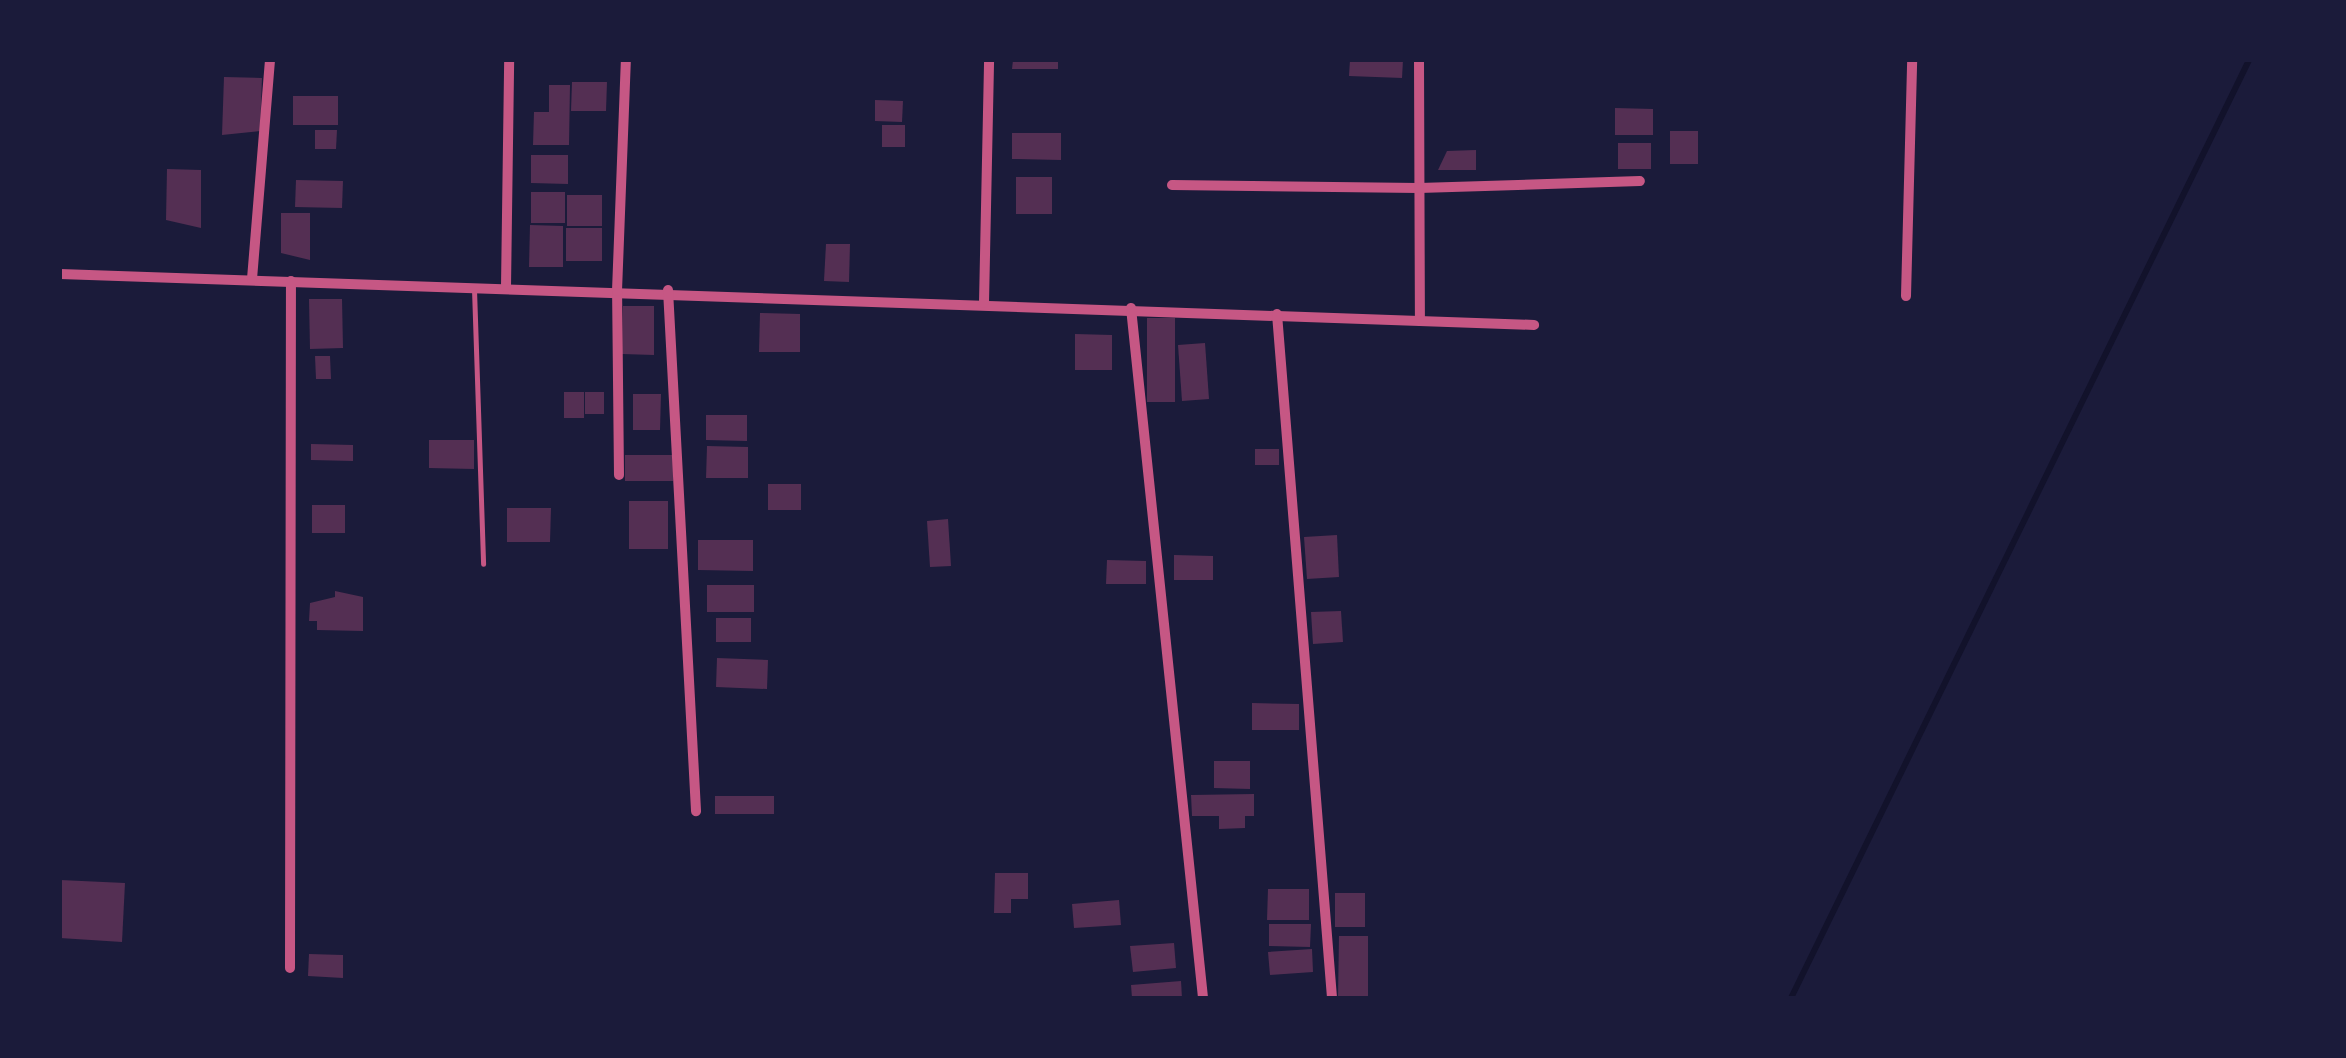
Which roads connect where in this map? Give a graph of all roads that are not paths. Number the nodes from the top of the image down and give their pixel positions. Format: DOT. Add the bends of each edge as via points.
graph roads {
  1 [pos="270,60"];
  2 [pos="509,60"];
  3 [pos="626,60"];
  4 [pos="988,60"];
  5 [pos="1419,60"];
  6 [pos="1912,60"];
  7 [pos="1640,182"];
  8 [pos="1172,185"];
  9 [pos="1419,188"];
  10 [pos="60,274"];
  11 [pos="252,280"];
  12 [pos="291,280"];
  13 [pos="474,286"];
  14 [pos="506,287"];
  15 [pos="668,290"];
  16 [pos="617,291"];
  17 [pos="1906,296"];
  18 [pos="984,303"];
  19 [pos="1131,308"];
  20 [pos="1277,314"];
  21 [pos="1420,321"];
  22 [pos="1534,325"];
  23 [pos="619,476"];
  24 [pos="483,564"];
  25 [pos="696,811"];
  26 [pos="290,968"];
  27 [pos="1203,998"];
  28 [pos="1332,998"];
  1 -- 11 [label="street"];
  2 -- 14 [label="street"];
  3 -- 16 [label="street"];
  4 -- 18 [label="street"];
  5 -- 9 [label="street"];
  6 -- 17 [label="street"];
  7 -- 9 [label="street"];
  8 -- 9 [label="street"];
  9 -- 21 [label="street"];
  10 -- 11 [label="street"];
  11 -- 12 [label="street"];
  12 -- 13 [label="street"];
  12 -- 26 [label="street"];
  13 -- 14 [label="street"];
  13 -- 24 [label="lane"];
  14 -- 16 [label="street"];
  15 -- 16 [label="street"];
  15 -- 18 [label="street"];
  15 -- 25 [label="street"];
  16 -- 23 [label="street"];
  18 -- 19 [label="street"];
  19 -- 20 [label="street"];
  19 -- 27 [label="street"];
  20 -- 21 [label="street"];
  20 -- 28 [label="street"];
  21 -- 22 [label="street"];
}
